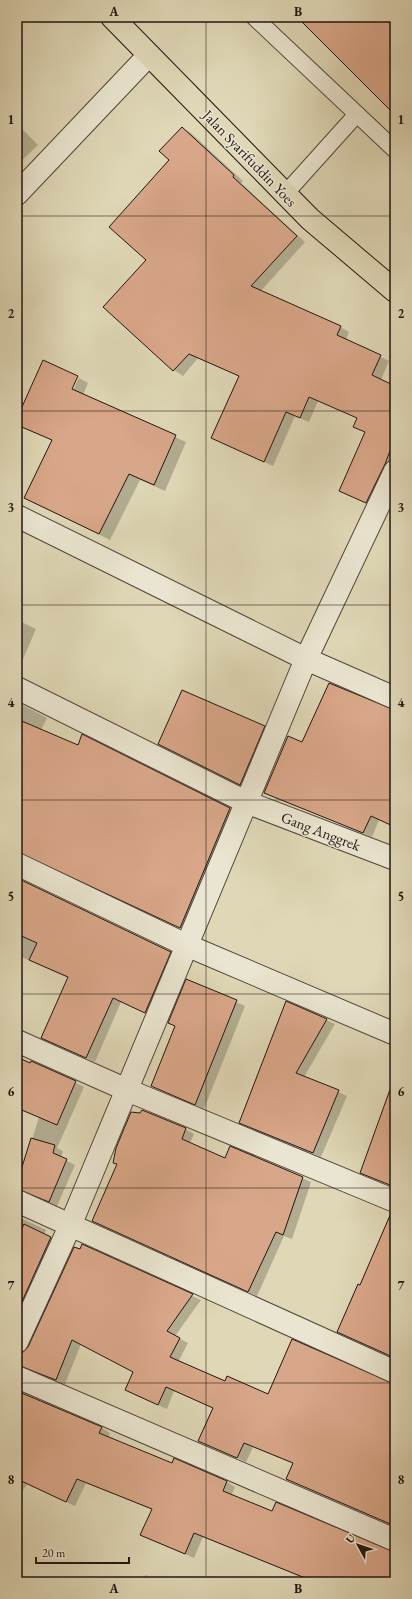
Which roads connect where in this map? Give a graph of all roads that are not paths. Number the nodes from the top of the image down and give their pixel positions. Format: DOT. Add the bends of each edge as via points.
graph roads {
  1 [pos="112,17"];
  2 [pos="254,17"];
  3 [pos="149,55"];
  4 [pos="357,114"];
  5 [pos="395,150"];
  6 [pos="17,194"];
  7 [pos="285,194"];
  8 [pos="395,291"];
  9 [pos="395,472"];
  10 [pos="17,516"];
  11 [pos="306,658"];
  12 [pos="17,688"];
  13 [pos="395,698"];
  14 [pos="246,802"];
  15 [pos="395,859"];
  16 [pos="17,864"];
  17 [pos="186,945"];
  18 [pos="395,1034"];
  19 [pos="17,1041"];
  20 [pos="127,1090"];
  21 [pos="17,1201"];
  22 [pos="395,1201"];
  23 [pos="70,1226"];
  24 [pos="17,1342"];
  25 [pos="395,1372"];
  26 [pos="17,1377"];
  27 [pos="395,1540"];
  1 -- 3 [label="highway, Jalan Syarifuddin Yoes"];
  2 -- 4 [label="lane"];
  3 -- 6 [label="street"];
  3 -- 7 [label="highway, Jalan Syarifuddin Yoes"];
  4 -- 5 [label="lane"];
  4 -- 7 [label="lane"];
  7 -- 8 [label="highway, Jalan Syarifuddin Yoes" via="310,219"];
  9 -- 11 [label="street"];
  10 -- 11 [label="street"];
  11 -- 13 [label="street"];
  11 -- 14 [label="street"];
  12 -- 14 [label="street, Gang Anggrek"];
  14 -- 15 [label="street, Gang Anggrek"];
  14 -- 17 [label="street"];
  16 -- 17 [label="street"];
  17 -- 18 [label="street"];
  17 -- 20 [label="street"];
  19 -- 20 [label="street"];
  20 -- 22 [label="street"];
  20 -- 23 [label="street"];
  21 -- 23 [label="street"];
  23 -- 24 [label="street"];
  23 -- 25 [label="street"];
  26 -- 27 [label="street"];
}
